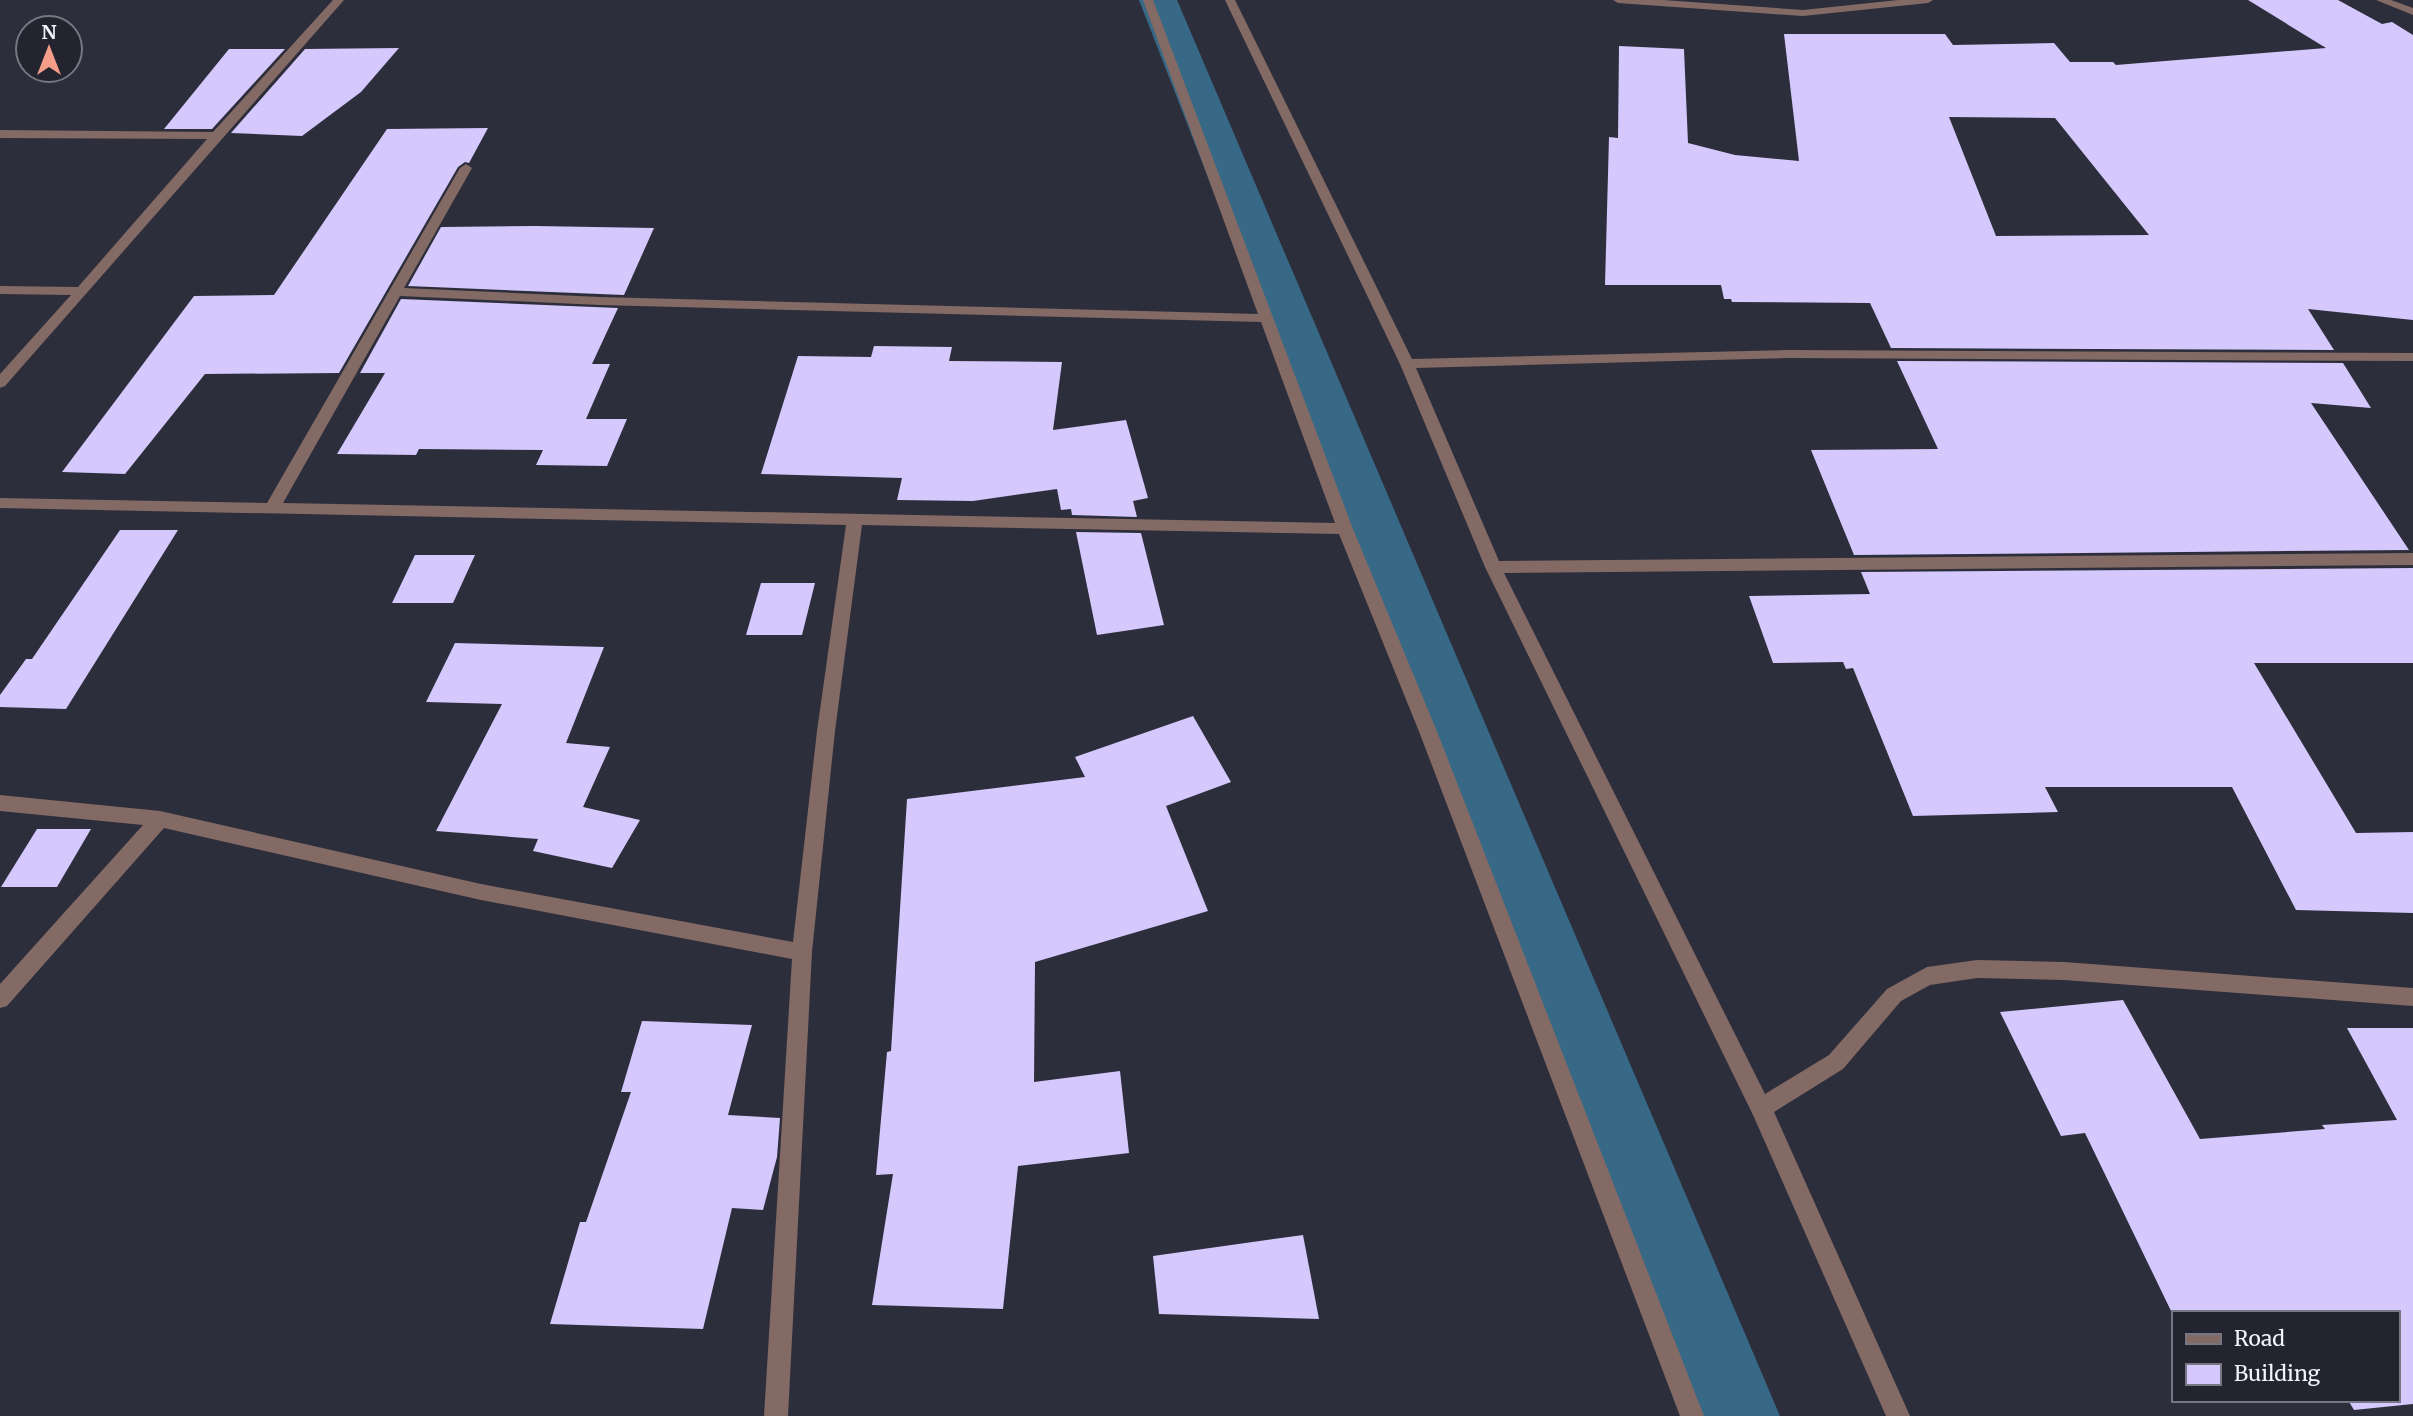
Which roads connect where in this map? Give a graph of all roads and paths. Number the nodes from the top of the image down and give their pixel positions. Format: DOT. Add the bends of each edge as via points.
graph roads {
  1 [pos="339,0"];
  2 [pos="1148,0"];
  3 [pos="1230,0"];
  4 [pos="1618,0"];
  5 [pos="1928,0"];
  6 [pos="2381,0"];
  7 [pos="2413,12"];
  8 [pos="0,134"];
  9 [pos="216,136"];
  10 [pos="466,168"];
  11 [pos="0,290"];
  12 [pos="83,291"];
  13 [pos="395,292"];
  14 [pos="1268,318"];
  15 [pos="2413,357"];
  16 [pos="1408,364"];
  17 [pos="0,383"];
  18 [pos="0,503"];
  19 [pos="271,510"];
  20 [pos="855,520"];
  21 [pos="1345,528"];
  22 [pos="2413,559"];
  23 [pos="1493,567"];
  24 [pos="0,803"];
  25 [pos="160,819"];
  26 [pos="802,952"];
  27 [pos="2413,997"];
  28 [pos="0,999"];
  29 [pos="1761,1108"];
  30 [pos="776,1416"];
  31 [pos="1692,1416"];
  32 [pos="1898,1416"];
  1 -- 9 [label="street"];
  2 -- 14 [label="street"];
  3 -- 16 [label="street"];
  4 -- 5 [label="street" via="1803,13"];
  6 -- 7 [label="street"];
  8 -- 9 [label="street"];
  9 -- 12 [label="street"];
  10 -- 13 [label="street"];
  11 -- 12 [label="street"];
  12 -- 17 [label="street"];
  13 -- 14 [label="street"];
  13 -- 19 [label="street"];
  14 -- 21 [label="street"];
  15 -- 16 [label="street" via="1789,354"];
  16 -- 23 [label="street"];
  18 -- 19 [label="street"];
  19 -- 20 [label="street"];
  20 -- 21 [label="street"];
  20 -- 26 [label="street"];
  21 -- 31 [label="street"];
  22 -- 23 [label="street"];
  23 -- 29 [label="street"];
  24 -- 25 [label="street"];
  25 -- 26 [label="street" via="481,892"];
  25 -- 28 [label="street"];
  26 -- 30 [label="street"];
  27 -- 29 [label="street" via="2064,971 1977,969 1927,976 1894,995 1836,1062"];
  29 -- 32 [label="street"];
}
